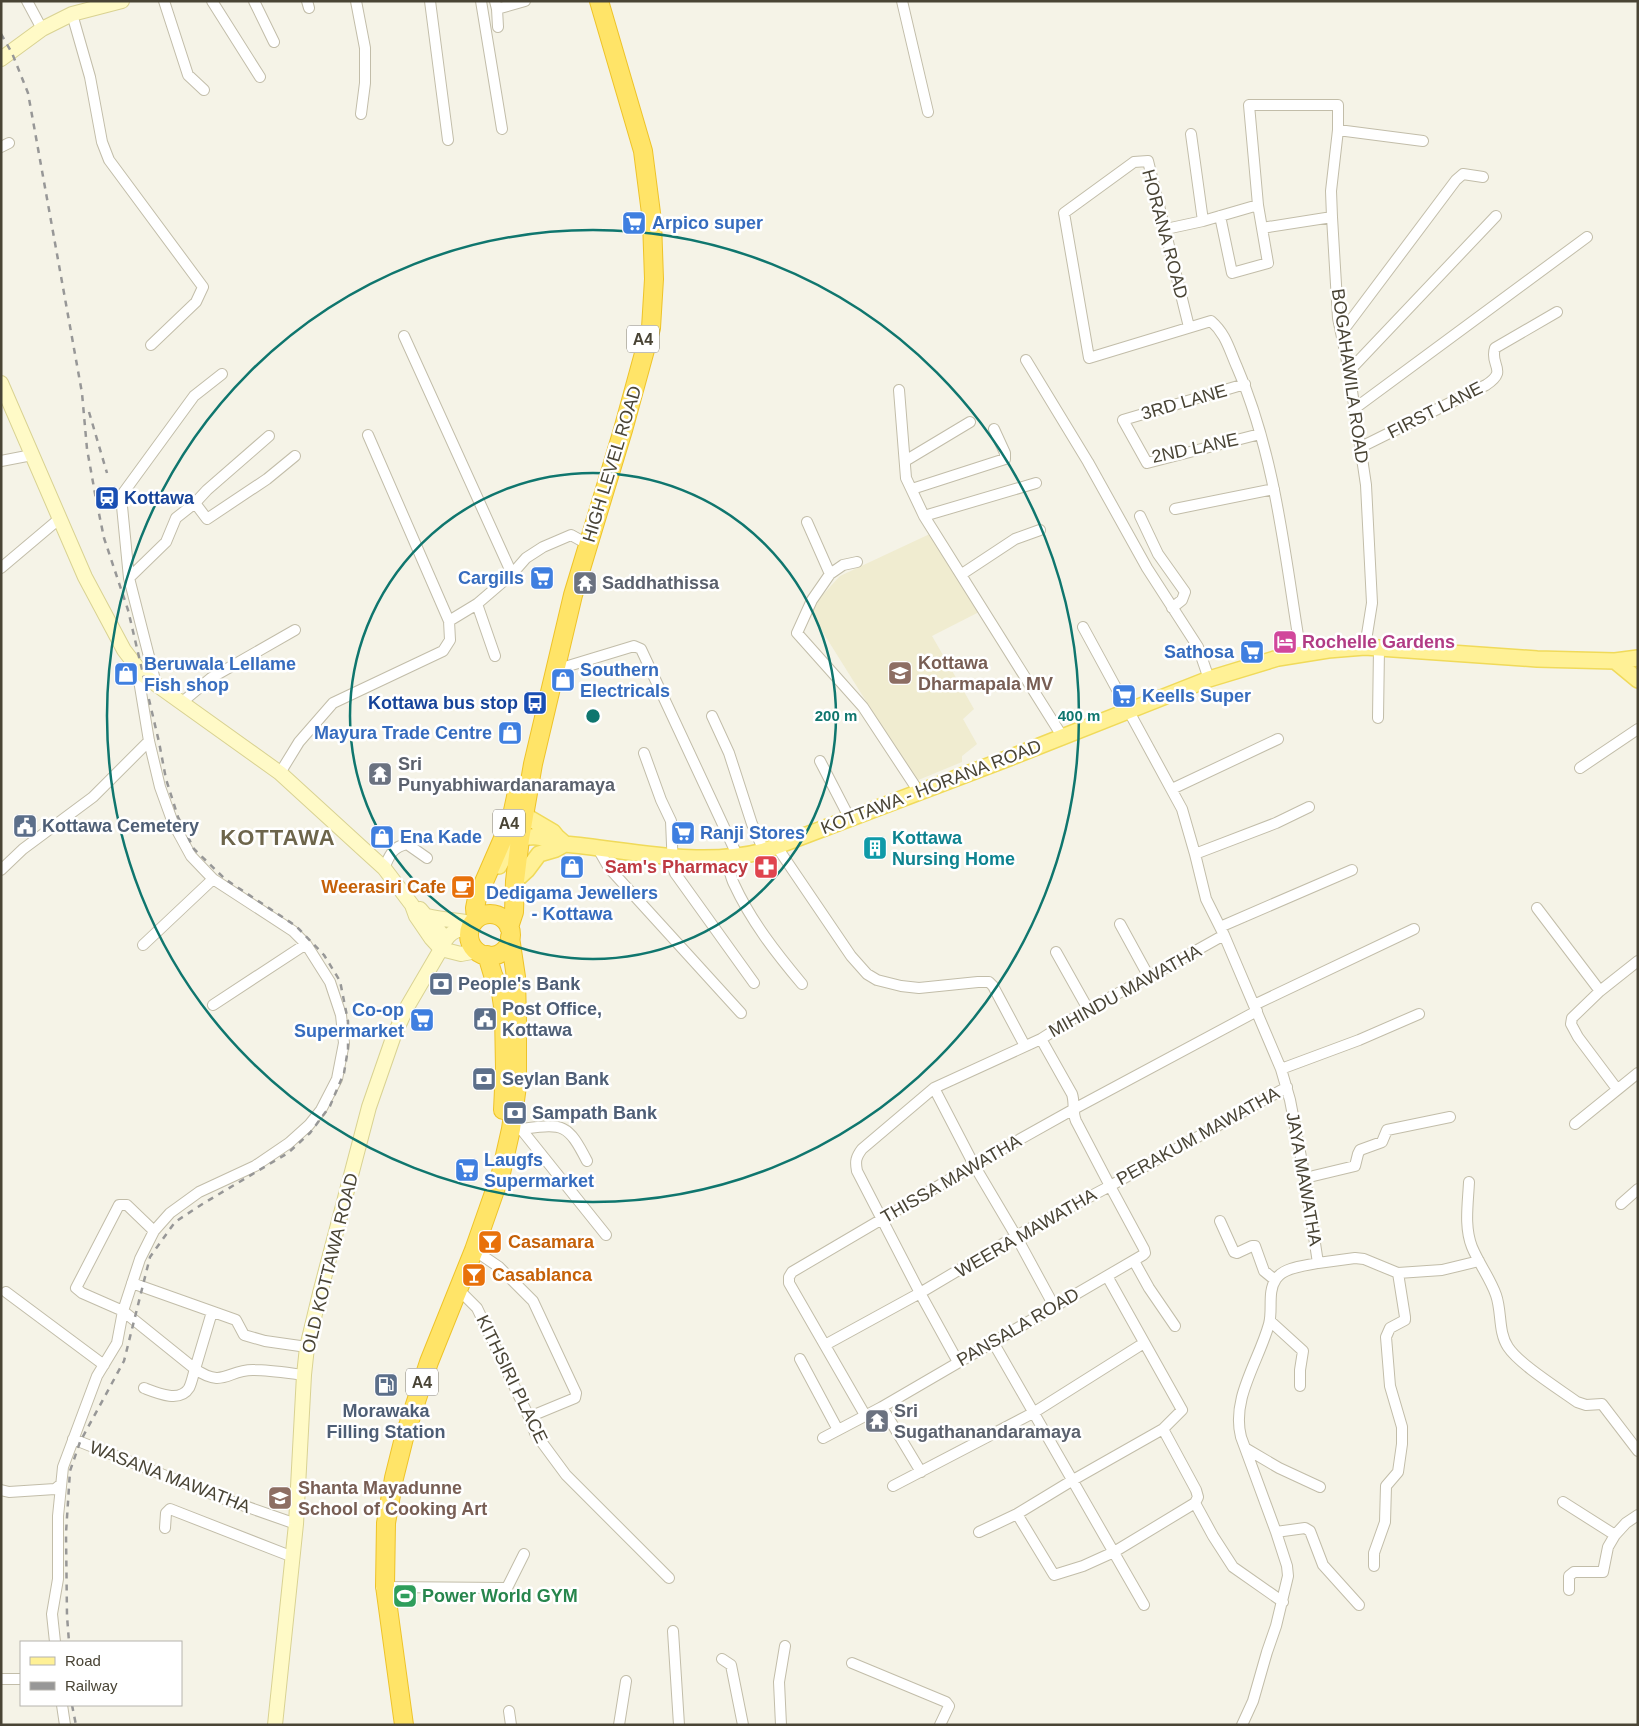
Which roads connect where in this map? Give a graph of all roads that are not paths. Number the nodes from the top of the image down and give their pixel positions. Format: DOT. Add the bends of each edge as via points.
graph roads {
  1 [pos="27,1"];
  2 [pos="122,1"];
  3 [pos="164,1"];
  4 [pos="212,1"];
  5 [pos="254,1"];
  6 [pos="356,1"];
  7 [pos="430,1"];
  8 [pos="481,1"];
  9 [pos="525,1"];
  10 [pos="594,1"];
  11 [pos="599,1"];
  12 [pos="902,1"];
  13 [pos="496,5"];
  14 [pos="72,14"];
  15 [pos="498,27"];
  16 [pos="42,29"];
  17 [pos="274,42"];
  18 [pos="1,59"];
  19 [pos="260,77"];
  20 [pos="204,90"];
  21 [pos="928,112"];
  22 [pos="361,114"];
  23 [pos="502,129"];
  24 [pos="1338,130"];
  25 [pos="1191,134"];
  26 [pos="448,140"];
  27 [pos="1423,141"];
  28 [pos="640,152"];
  29 [pos="1483,177"];
  30 [pos="1258,205"];
  31 [pos="1220,216"];
  32 [pos="1496,216"];
  33 [pos="1332,217"];
  34 [pos="1203,221"];
  35 [pos="1262,228"];
  36 [pos="1166,229"];
  37 [pos="1588,237"];
  38 [pos="1558,312"];
  39 [pos="1190,326"];
  40 [pos="1342,332"];
  41 [pos="404,336"];
  42 [pos="151,345"];
  43 [pos="1026,360"];
  44 [pos="1349,371"];
  45 [pos="222,374"];
  46 [pos="1,383"];
  47 [pos="1245,384"];
  48 [pos="899,390"];
  49 [pos="1354,409"];
  50 [pos="1123,420"];
  51 [pos="970,422"];
  52 [pos="994,429"];
  53 [pos="1260,434"];
  54 [pos="368,435"];
  55 [pos="269,436"];
  56 [pos="1361,447"];
  57 [pos="32,455"];
  58 [pos="295,456"];
  59 [pos="1,461"];
  60 [pos="905,461"];
  61 [pos="1036,483"];
  62 [pos="912,489"];
  63 [pos="1274,489"];
  64 [pos="195,503"];
  65 [pos="1175,509"];
  66 [pos="924,516"];
  67 [pos="1140,516"];
  68 [pos="59,519"];
  69 [pos="807,522"];
  70 [pos="1040,530"];
  71 [pos="582,542"];
  72 [pos="857,562"];
  73 [pos="1,568"];
  74 [pos="512,574"];
  75 [pos="830,574"];
  76 [pos="962,574"];
  77 [pos="129,578"];
  78 [pos="478,604"];
  79 [pos="1172,608"];
  80 [pos="449,621"];
  81 [pos="1083,626"];
  82 [pos="295,630"];
  83 [pos="1372,647"];
  84 [pos="1301,654"];
  85 [pos="495,656"];
  86 [pos="1638,658"];
  87 [pos="1615,661"];
  88 [pos="137,667"];
  89 [pos="555,670"];
  90 [pos="1209,679"];
  91 [pos="1638,680"];
  92 [pos="156,684"];
  93 [pos="181,703"];
  94 [pos="1128,711"];
  95 [pos="712,716"];
  96 [pos="1378,718"];
  97 [pos="1638,728"];
  98 [pos="1062,736"];
  99 [pos="1278,739"];
  100 [pos="149,741"];
  101 [pos="644,753"];
  102 [pos="820,761"];
  103 [pos="1580,768"];
  104 [pos="280,772"];
  105 [pos="1172,789"];
  106 [pos="919,792"];
  107 [pos="1309,807"];
  108 [pos="524,815"];
  109 [pos="850,819"];
  110 [pos="520,839"];
  111 [pos="561,841"];
  112 [pos="597,847"];
  113 [pos="771,849"];
  114 [pos="1195,854"];
  115 [pos="672,856"];
  116 [pos="426,858"];
  117 [pos="732,858"];
  118 [pos="384,868"];
  119 [pos="1,870"];
  120 [pos="1352,870"];
  121 [pos="213,878"];
  122 [pos="485,881"];
  123 [pos="515,882"];
  124 [pos="412,905"];
  125 [pos="1536,908"];
  126 [pos="427,916"];
  127 [pos="473,923"];
  128 [pos="1120,924"];
  129 [pos="1414,929"];
  130 [pos="1222,931"];
  131 [pos="509,932"];
  132 [pos="306,944"];
  133 [pos="443,944"];
  134 [pos="143,945"];
  135 [pos="1056,952"];
  136 [pos="482,953"];
  137 [pos="1638,961"];
  138 [pos="1150,977"];
  139 [pos="754,983"];
  140 [pos="802,984"];
  141 [pos="1600,992"];
  142 [pos="213,1005"];
  143 [pos="1088,1008"];
  144 [pos="1256,1008"];
  145 [pos="741,1014"];
  146 [pos="1419,1014"];
  147 [pos="1040,1039"];
  148 [pos="1026,1046"];
  149 [pos="1281,1069"];
  150 [pos="1638,1073"];
  151 [pos="1287,1087"];
  152 [pos="934,1088"];
  153 [pos="1617,1089"];
  154 [pos="1074,1108"];
  155 [pos="1450,1117"];
  156 [pos="1575,1124"];
  157 [pos="516,1129"];
  158 [pos="587,1161"];
  159 [pos="974,1165"];
  160 [pos="1305,1178"];
  161 [pos="1469,1182"];
  162 [pos="1110,1186"];
  163 [pos="1638,1189"];
  164 [pos="1620,1204"];
  165 [pos="882,1219"];
  166 [pos="1220,1221"];
  167 [pos="154,1231"];
  168 [pos="606,1235"];
  169 [pos="1016,1236"];
  170 [pos="474,1250"];
  171 [pos="1134,1261"];
  172 [pos="1479,1261"];
  173 [pos="1318,1262"];
  174 [pos="1398,1272"];
  175 [pos="1107,1276"];
  176 [pos="1275,1280"];
  177 [pos="132,1283"];
  178 [pos="458,1289"];
  179 [pos="6,1292"];
  180 [pos="920,1294"];
  181 [pos="1054,1306"];
  182 [pos="123,1311"];
  183 [pos="212,1312"];
  184 [pos="1270,1321"];
  185 [pos="1175,1326"];
  186 [pos="993,1342"];
  187 [pos="1144,1343"];
  188 [pos="825,1345"];
  189 [pos="307,1347"];
  190 [pos="800,1359"];
  191 [pos="958,1362"];
  192 [pos="104,1365"];
  193 [pos="195,1368"];
  194 [pos="304,1375"];
  195 [pos="1300,1386"];
  196 [pos="144,1388"];
  197 [pos="882,1407"];
  198 [pos="1033,1413"];
  199 [pos="865,1415"];
  200 [pos="529,1417"];
  201 [pos="1163,1429"];
  202 [pos="838,1430"];
  203 [pos="823,1438"];
  204 [pos="73,1439"];
  205 [pos="1245,1448"];
  206 [pos="1638,1451"];
  207 [pos="921,1472"];
  208 [pos="1073,1480"];
  209 [pos="61,1484"];
  210 [pos="893,1486"];
  211 [pos="1320,1487"];
  212 [pos="1,1490"];
  213 [pos="1195,1502"];
  214 [pos="1563,1502"];
  215 [pos="1017,1514"];
  216 [pos="1638,1516"];
  217 [pos="296,1524"];
  218 [pos="165,1528"];
  219 [pos="980,1532"];
  220 [pos="1276,1532"];
  221 [pos="1615,1535"];
  222 [pos="1114,1552"];
  223 [pos="524,1554"];
  224 [pos="293,1557"];
  225 [pos="1374,1566"];
  226 [pos="669,1578"];
  227 [pos="382,1587"];
  228 [pos="1569,1590"];
  229 [pos="1283,1602"];
  230 [pos="1144,1605"];
  231 [pos="1358,1605"];
  232 [pos="673,1632"];
  233 [pos="55,1641"];
  234 [pos="786,1646"];
  235 [pos="722,1659"];
  236 [pos="852,1662"];
  237 [pos="1,1679"];
  238 [pos="20,1679"];
  239 [pos="626,1681"];
  240 [pos="62,1706"];
  241 [pos="509,1711"];
  242 [pos="66,1725"];
  243 [pos="275,1725"];
  244 [pos="398,1725"];
  245 [pos="404,1725"];
  246 [pos="511,1725"];
  247 [pos="619,1725"];
  248 [pos="679,1725"];
  249 [pos="743,1725"];
  250 [pos="781,1725"];
  251 [pos="940,1725"];
  252 [pos="1242,1725"];
  1 -- 16 [label="street"];
  2 -- 14 [label="street"];
  3 -- 20 [label="street" via="188,75"];
  4 -- 19 [label="street"];
  5 -- 17 [label="street"];
  6 -- 22 [label="street" via="365,48"];
  7 -- 26 [label="street"];
  8 -- 23 [label="street"];
  9 -- 13 [label="street"];
  10 -- 28 [label="highway, HIGH LEVEL ROAD / A4"];
  11 -- 28 [label="highway, HIGH LEVEL ROAD / A4"];
  12 -- 21 [label="street"];
  13 -- 15 [label="street"];
  14 -- 16 [label="street"];
  14 -- 42 [label="street" via="109,160 203,287 196,302"];
  16 -- 18 [label="street"];
  24 -- 27 [label="street"];
  24 -- 30 [label="street, BOGAHAWILA ROAD" via="1338,106 1249,106"];
  24 -- 33 [label="street, BOGAHAWILA ROAD" via="1330,191"];
  25 -- 34 [label="street"];
  28 -- 71 [label="highway, HIGH LEVEL ROAD / A4" via="647,222 648,316 621,420"];
  28 -- 89 [label="highway, HIGH LEVEL ROAD / A4" via="652,222 654,279 651,328 573,595"];
  29 -- 40 [label="street" via="1463,174 1456,180"];
  30 -- 31 [label="street"];
  30 -- 35 [label="street"];
  31 -- 34 [label="street"];
  31 -- 35 [label="street" via="1232,273 1268,263"];
  32 -- 44 [label="street"];
  33 -- 35 [label="street"];
  33 -- 40 [label="street, BOGAHAWILA ROAD" via="1338,318"];
  34 -- 36 [label="street"];
  36 -- 39 [label="street, HORANA ROAD"];
  36 -- 39 [label="street, HORANA ROAD" via="1148,161 1134,162 1064,213 1089,358"];
  37 -- 49 [label="street"];
  38 -- 56 [label="street, FIRST LANE" via="1495,348 1498,374 1495,379"];
  39 -- 47 [label="street, HORANA ROAD" via="1211,321 1221,330"];
  40 -- 44 [label="street, BOGAHAWILA ROAD"];
  41 -- 74 [label="street"];
  43 -- 79 [label="street"];
  44 -- 49 [label="street, BOGAHAWILA ROAD"];
  45 -- 77 [label="street" via="194,396 121,496"];
  46 -- 57 [label="street"];
  47 -- 50 [label="street, 3RD LANE"];
  47 -- 53 [label="street, HORANA ROAD"];
  48 -- 60 [label="street"];
  49 -- 56 [label="street, BOGAHAWILA ROAD"];
  50 -- 53 [label="street, 2ND LANE" via="1147,463"];
  51 -- 60 [label="street"];
  52 -- 62 [label="street" via="1005,459"];
  53 -- 63 [label="street, HORANA ROAD"];
  54 -- 80 [label="street"];
  55 -- 64 [label="street"];
  56 -- 83 [label="street, BOGAHAWILA ROAD" via="1366,486"];
  57 -- 59 [label="street"];
  57 -- 68 [label="street"];
  58 -- 64 [label="street" via="207,519"];
  60 -- 62 [label="street" via="906,478"];
  61 -- 66 [label="street"];
  62 -- 66 [label="street"];
  63 -- 65 [label="street"];
  63 -- 84 [label="street, HORANA ROAD"];
  64 -- 77 [label="street" via="176,518 166,542"];
  66 -- 76 [label="street"];
  67 -- 79 [label="street" via="1158,554 1185,592 1182,600"];
  68 -- 73 [label="street"];
  68 -- 88 [label="street" via="102,611"];
  69 -- 75 [label="street"];
  70 -- 76 [label="street" via="1015,540"];
  71 -- 74 [label="street" via="571,535 543,547 526,558"];
  71 -- 122 [label="highway, HIGH LEVEL ROAD / A4" via="542,678 514,808"];
  72 -- 75 [label="street" via="843,565"];
  74 -- 78 [label="street"];
  75 -- 106 [label="street" via="812,600 797,633 863,708"];
  76 -- 98 [label="street"];
  77 -- 92 [label="street"];
  78 -- 80 [label="street"];
  78 -- 85 [label="street"];
  79 -- 90 [label="street" via="1198,647"];
  80 -- 104 [label="street" via="450,640 443,651 333,703 299,742"];
  81 -- 94 [label="street, JAYA MAWATHA"];
  82 -- 93 [label="street" via="211,678"];
  83 -- 84 [label="main road, KOTTAWA - HORANA ROAD"];
  83 -- 87 [label="main road, KOTTAWA - HORANA ROAD"];
  83 -- 96 [label="street, BOGAHAWILA ROAD"];
  84 -- 90 [label="main road, KOTTAWA - HORANA ROAD"];
  86 -- 87 [label="main road, KOTTAWA - HORANA ROAD"];
  87 -- 91 [label="main road"];
  88 -- 92 [label="street"];
  88 -- 100 [label="street"];
  89 -- 108 [label="highway, HIGH LEVEL ROAD / A4"];
  89 -- 117 [label="street" via="634,646 641,649"];
  90 -- 94 [label="main road, KOTTAWA - HORANA ROAD"];
  92 -- 93 [label="street"];
  93 -- 104 [label="street"];
  94 -- 98 [label="main road, KOTTAWA - HORANA ROAD"];
  94 -- 105 [label="street, JAYA MAWATHA"];
  95 -- 113 [label="street" via="729,753 752,824"];
  97 -- 103 [label="street"];
  98 -- 106 [label="main road, KOTTAWA - HORANA ROAD"];
  99 -- 105 [label="street"];
  100 -- 119 [label="street" via="93,797"];
  100 -- 121 [label="street" via="173,823 191,856"];
  101 -- 115 [label="street" via="671,821"];
  102 -- 109 [label="street"];
  104 -- 118 [label="street"];
  105 -- 114 [label="street, JAYA MAWATHA" via="1182,809"];
  106 -- 109 [label="main road, KOTTAWA - HORANA ROAD"];
  107 -- 114 [label="street"];
  108 -- 110 [label="highway, HIGH LEVEL ROAD / A4"];
  108 -- 111 [label="main road"];
  109 -- 113 [label="main road, KOTTAWA - HORANA ROAD"];
  110 -- 111 [label="main road, KOTTAWA - HORANA ROAD"];
  110 -- 122 [label="main road" via="507,850"];
  110 -- 123 [label="highway, HIGH LEVEL ROAD / A4"];
  111 -- 112 [label="main road, KOTTAWA - HORANA ROAD"];
  111 -- 123 [label="main road, KOTTAWA - HORANA ROAD" via="539,854"];
  112 -- 115 [label="main road, KOTTAWA - HORANA ROAD"];
  112 -- 145 [label="street" via="609,868"];
  113 -- 117 [label="main road, KOTTAWA - HORANA ROAD"];
  113 -- 148 [label="street" via="867,974 877,980 919,988 988,982"];
  114 -- 130 [label="street, JAYA MAWATHA" via="1206,899"];
  115 -- 117 [label="main road, KOTTAWA - HORANA ROAD"];
  115 -- 139 [label="street" via="675,873"];
  116 -- 118 [label="street" via="407,844 392,850"];
  117 -- 140 [label="street" via="734,884 777,955"];
  118 -- 124 [label="street"];
  120 -- 130 [label="street, MIHINDU MAWATHA"];
  121 -- 132 [label="street" via="293,931"];
  121 -- 134 [label="street"];
  122 -- 127 [label="highway, HIGH LEVEL ROAD / A4" via="477,898"];
  123 -- 131 [label="highway, HIGH LEVEL ROAD / A4" via="514,912"];
  124 -- 126 [label="street"];
  124 -- 133 [label="street" via="431,938"];
  125 -- 141 [label="street"];
  126 -- 127 [label="street"];
  126 -- 133 [label="street"];
  127 -- 131 [label="highway" via="481,916 494,914 500,917"];
  127 -- 133 [label="street" via="452,932"];
  127 -- 136 [label="highway" via="470,941"];
  128 -- 138 [label="street"];
  129 -- 144 [label="street, THISSA MAWATHA"];
  130 -- 138 [label="street, MIHINDU MAWATHA"];
  130 -- 144 [label="street, JAYA MAWATHA"];
  131 -- 136 [label="highway" via="505,949 500,953"];
  131 -- 157 [label="highway, HIGH LEVEL ROAD / A4" via="516,977"];
  132 -- 142 [label="street"];
  132 -- 167 [label="street" via="330,982 341,1014 344,1043 337,1079 321,1110 289,1143 255,1166 199,1192"];
  133 -- 136 [label="street" via="461,954"];
  133 -- 189 [label="street, OLD KOTTAWA ROAD" via="406,1009 369,1107"];
  135 -- 143 [label="street"];
  136 -- 227 [label="highway, HIGH LEVEL ROAD / A4" via="501,993 504,1013 501,1126 491,1171 458,1274 423,1360 388,1477 380,1522"];
  137 -- 141 [label="street"];
  138 -- 143 [label="street, MIHINDU MAWATHA"];
  141 -- 153 [label="street" via="1572,1018 1571,1024"];
  143 -- 147 [label="street, MIHINDU MAWATHA"];
  144 -- 149 [label="street, JAYA MAWATHA"];
  144 -- 154 [label="street, THISSA MAWATHA"];
  146 -- 149 [label="street"];
  147 -- 148 [label="street, MIHINDU MAWATHA"];
  147 -- 154 [label="street, WEERA MAWATHA" via="1072,1094"];
  148 -- 152 [label="street, MIHINDU MAWATHA"];
  149 -- 151 [label="street, JAYA MAWATHA"];
  150 -- 153 [label="street"];
  151 -- 160 [label="street, JAYA MAWATHA"];
  151 -- 162 [label="street, PERAKUM MAWATHA"];
  152 -- 159 [label="street"];
  152 -- 165 [label="street, MIHINDU MAWATHA" via="857,1156 857,1171"];
  153 -- 156 [label="street"];
  154 -- 159 [label="street, THISSA MAWATHA"];
  154 -- 162 [label="street, WEERA MAWATHA" via="1076,1121"];
  155 -- 160 [label="street" via="1386,1130 1382,1142 1360,1150 1355,1166"];
  157 -- 158 [label="street" via="560,1127 575,1138"];
  157 -- 168 [label="street"];
  157 -- 170 [label="highway, HIGH LEVEL ROAD / A4"];
  159 -- 165 [label="street, THISSA MAWATHA"];
  159 -- 169 [label="street"];
  160 -- 173 [label="street, JAYA MAWATHA"];
  161 -- 172 [label="street" via="1467,1221"];
  162 -- 169 [label="street, WEERA MAWATHA"];
  162 -- 171 [label="street" via="1144,1249 1145,1253"];
  163 -- 164 [label="street"];
  165 -- 180 [label="street, MIHINDU MAWATHA"];
  165 -- 188 [label="street, THISSA MAWATHA" via="795,1268 789,1277 789,1283"];
  166 -- 176 [label="street" via="1234,1252 1255,1246 1264,1271"];
  167 -- 177 [label="street"];
  167 -- 182 [label="street" via="126,1206 119,1205 76,1288 82,1294"];
  169 -- 180 [label="street, WEERA MAWATHA"];
  169 -- 181 [label="street"];
  170 -- 178 [label="highway, HIGH LEVEL ROAD / A4"];
  170 -- 200 [label="street" via="500,1267 533,1301 576,1394 575,1398"];
  171 -- 175 [label="street, PANSALA ROAD"];
  171 -- 185 [label="street"];
  172 -- 174 [label="street" via="1442,1270"];
  172 -- 206 [label="street" via="1497,1296 1508,1348 1577,1402 1602,1404"];
  173 -- 174 [label="street" via="1356,1258"];
  173 -- 176 [label="street, JAYA MAWATHA" via="1288,1270"];
  174 -- 225 [label="street" via="1405,1320 1390,1328 1386,1346 1390,1386 1402,1427 1402,1444 1398,1472 1386,1486 1385,1522 1374,1553"];
  175 -- 181 [label="street, PANSALA ROAD"];
  175 -- 187 [label="street"];
  176 -- 184 [label="street"];
  177 -- 182 [label="street"];
  177 -- 183 [label="street"];
  178 -- 200 [label="street, KITHSIRI PLACE" via="477,1308"];
  178 -- 227 [label="highway, HIGH LEVEL ROAD / A4" via="404,1438 386,1523"];
  179 -- 192 [label="street"];
  180 -- 188 [label="street, WEERA MAWATHA"];
  180 -- 191 [label="street, MIHINDU MAWATHA"];
  181 -- 186 [label="street, PANSALA ROAD"];
  182 -- 192 [label="street" via="117,1343"];
  182 -- 193 [label="street"];
  183 -- 189 [label="street" via="236,1320 244,1334 265,1341"];
  183 -- 193 [label="street"];
  184 -- 195 [label="street" via="1302,1351"];
  184 -- 205 [label="street" via="1239,1405 1238,1427"];
  186 -- 191 [label="street, PANSALA ROAD"];
  186 -- 198 [label="street"];
  187 -- 198 [label="street"];
  187 -- 201 [label="street" via="1182,1410"];
  188 -- 199 [label="street, THISSA MAWATHA"];
  189 -- 194 [label="street, OLD KOTTAWA ROAD"];
  190 -- 202 [label="street"];
  191 -- 197 [label="street, PANSALA ROAD"];
  192 -- 204 [label="street"];
  193 -- 194 [label="street" via="206,1376 220,1378 252,1370"];
  193 -- 196 [label="street" via="188,1389 178,1396 162,1395"];
  194 -- 217 [label="street, OLD KOTTAWA ROAD"];
  197 -- 199 [label="street, PANSALA ROAD"];
  197 -- 207 [label="street"];
  198 -- 207 [label="street"];
  198 -- 208 [label="street"];
  199 -- 202 [label="street, PANSALA ROAD"];
  200 -- 226 [label="street, KITHSIRI PLACE" via="535,1433 566,1475"];
  201 -- 208 [label="street"];
  201 -- 213 [label="street" via="1196,1490 1198,1497"];
  202 -- 203 [label="street, PANSALA ROAD"];
  204 -- 209 [label="street"];
  204 -- 217 [label="street, WASANA MAWATHA"];
  205 -- 211 [label="street"];
  205 -- 220 [label="street"];
  207 -- 210 [label="street"];
  208 -- 215 [label="street"];
  208 -- 222 [label="street"];
  209 -- 212 [label="street" via="55,1489"];
  209 -- 233 [label="street" via="58,1579 52,1614"];
  213 -- 222 [label="street"];
  213 -- 229 [label="street" via="1233,1567"];
  214 -- 221 [label="street"];
  215 -- 219 [label="street"];
  215 -- 222 [label="street" via="1054,1575"];
  216 -- 221 [label="street"];
  217 -- 224 [label="street, OLD KOTTAWA ROAD"];
  218 -- 224 [label="street" via="166,1513 170,1509"];
  220 -- 229 [label="street" via="1288,1570"];
  220 -- 231 [label="street" via="1305,1528 1310,1531 1323,1565"];
  221 -- 228 [label="street" via="1608,1548 1603,1572 1574,1572 1569,1576"];
  222 -- 230 [label="street"];
  223 -- 227 [label="street" via="507,1588"];
  224 -- 243 [label="street, OLD KOTTAWA ROAD"];
  227 -- 244 [label="highway, HIGH LEVEL ROAD / A4"];
  227 -- 245 [label="highway, HIGH LEVEL ROAD / A4"];
  229 -- 252 [label="street" via="1253,1701"];
  232 -- 248 [label="street"];
  234 -- 250 [label="street" via="779,1682"];
  235 -- 249 [label="street" via="731,1665"];
  236 -- 251 [label="street" via="946,1702 948,1708"];
  237 -- 238 [label="street"];
  239 -- 247 [label="street"];
  240 -- 242 [label="street"];
  241 -- 246 [label="street"];
}
